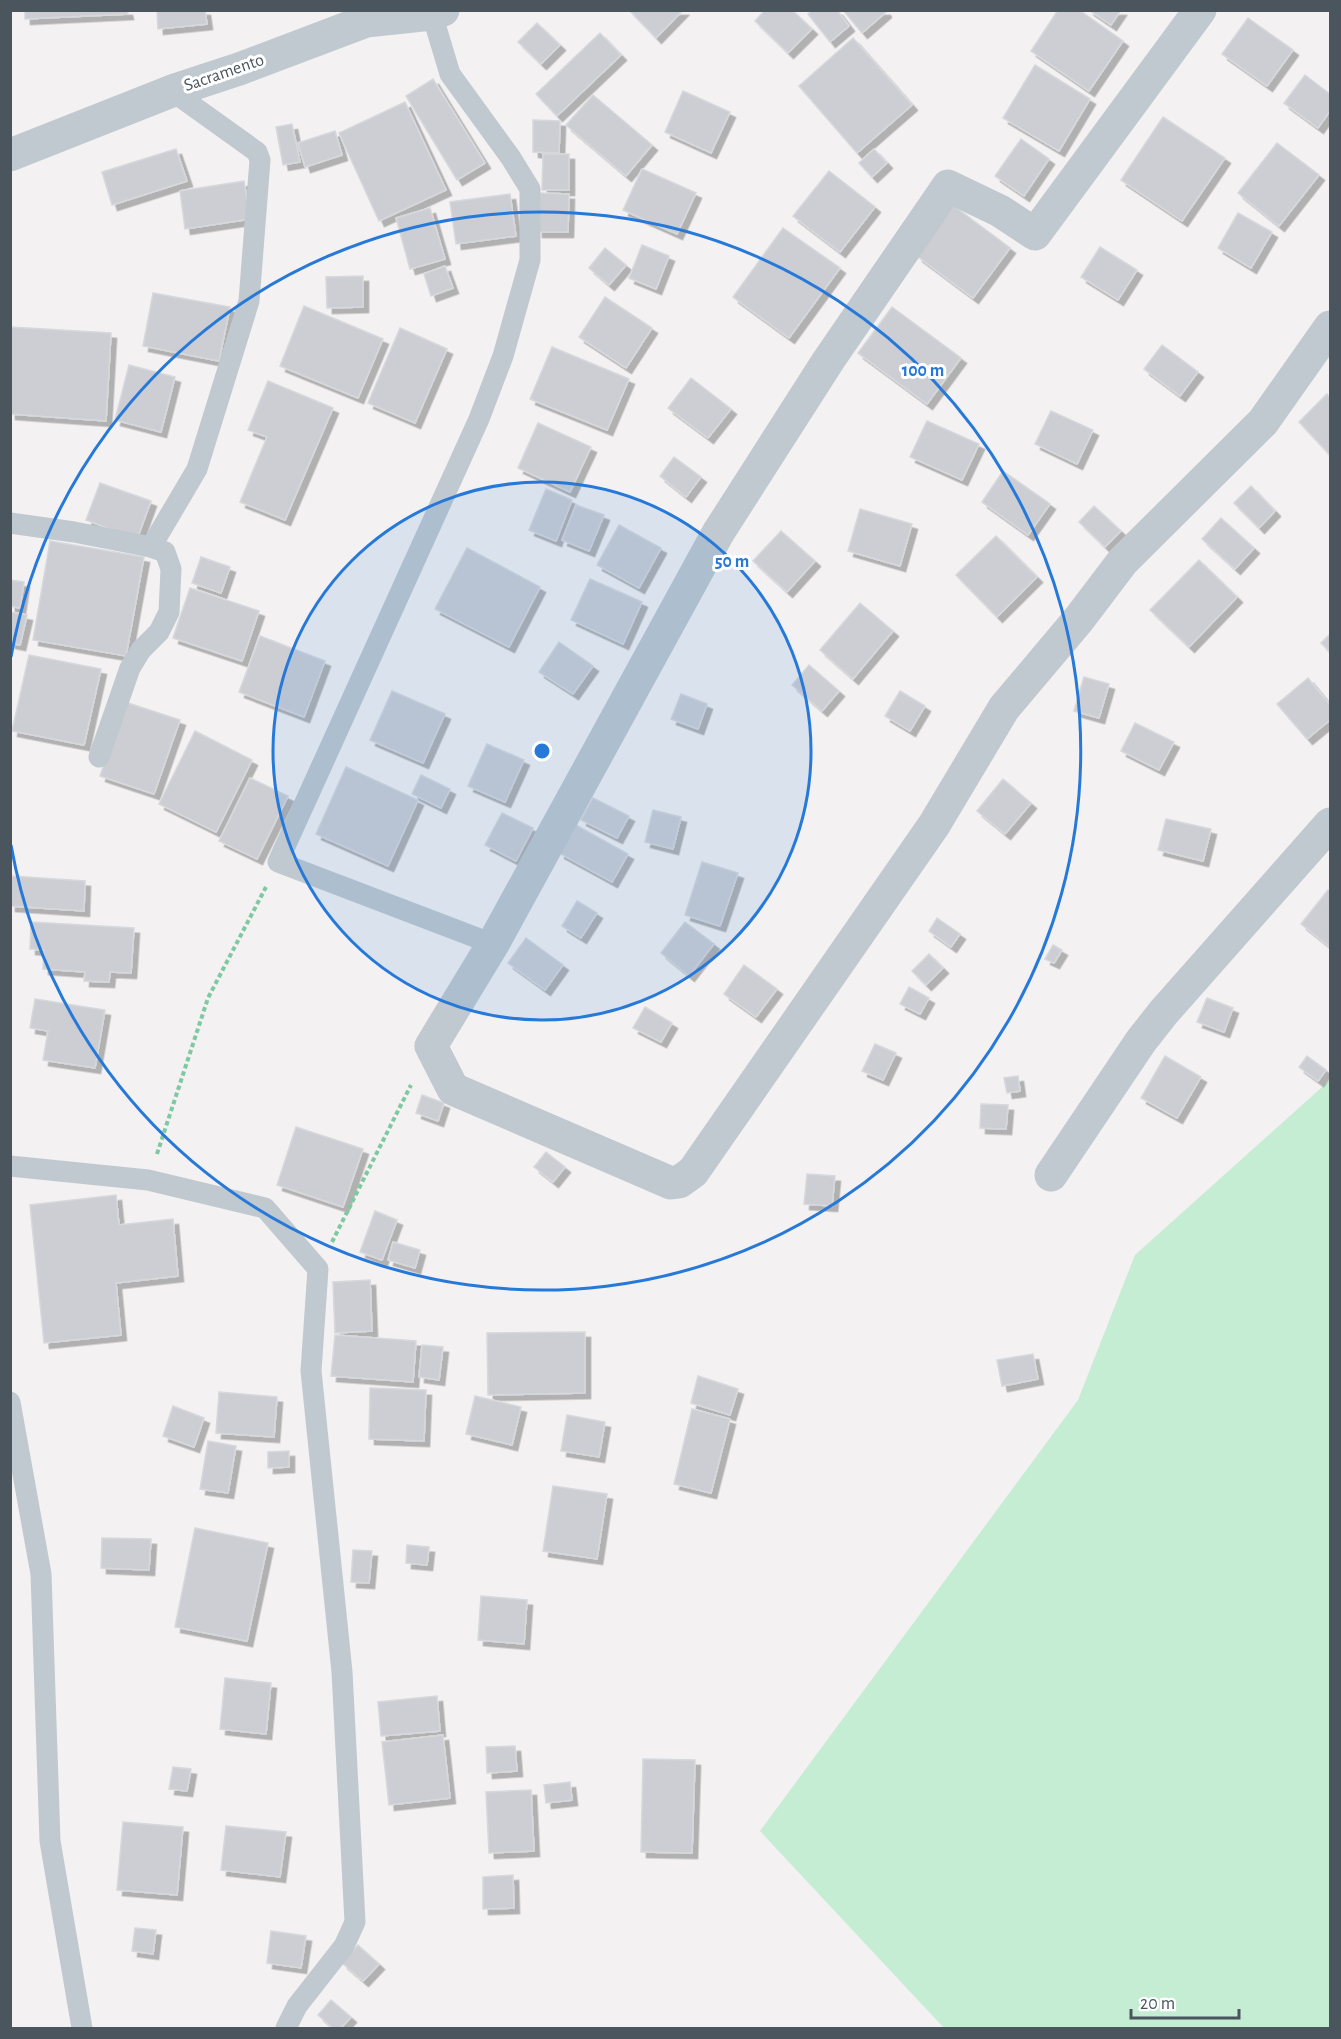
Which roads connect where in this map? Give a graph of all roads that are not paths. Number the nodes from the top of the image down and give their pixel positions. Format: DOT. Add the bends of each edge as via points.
graph roads {
  1 [pos="1200,10"];
  2 [pos="438,12"];
  3 [pos="363,16"];
  4 [pos="172,91"];
  5 [pos="10,155"];
  6 [pos="1330,327"];
  7 [pos="10,523"];
  8 [pos="151,547"];
  9 [pos="99,757"];
  10 [pos="1330,824"];
  11 [pos="493,944"];
  12 [pos="10,1166"];
  13 [pos="1051,1175"];
  14 [pos="10,1402"];
  15 [pos="82,2028"];
  16 [pos="286,2028"];
  1 -- 11 [label="street" via="1035,234 1000,211 948,186 828,361 718,533"];
  2 -- 3 [label="street, Sacramento"];
  2 -- 11 [label="lane" via="450,74 530,189 530,260 503,356 478,419 278,862"];
  3 -- 4 [label="street, Sacramento" via="239,69"];
  4 -- 5 [label="street, Sacramento"];
  4 -- 8 [label="lane" via="257,152 260,160 249,302 197,469"];
  6 -- 11 [label="street" via="1263,422 1123,561 1004,708 934,825 693,1172 671,1183 453,1089 430,1046"];
  7 -- 8 [label="lane"];
  8 -- 9 [label="lane" via="165,552 171,569 169,612 159,632 130,668"];
  10 -- 13 [label="street" via="1163,1013"];
  12 -- 16 [label="lane" via="148,1180 265,1208 318,1269 311,1371 342,1672 355,1922 344,1946 297,2006"];
  14 -- 15 [label="lane" via="41,1574 50,1841"];
}
